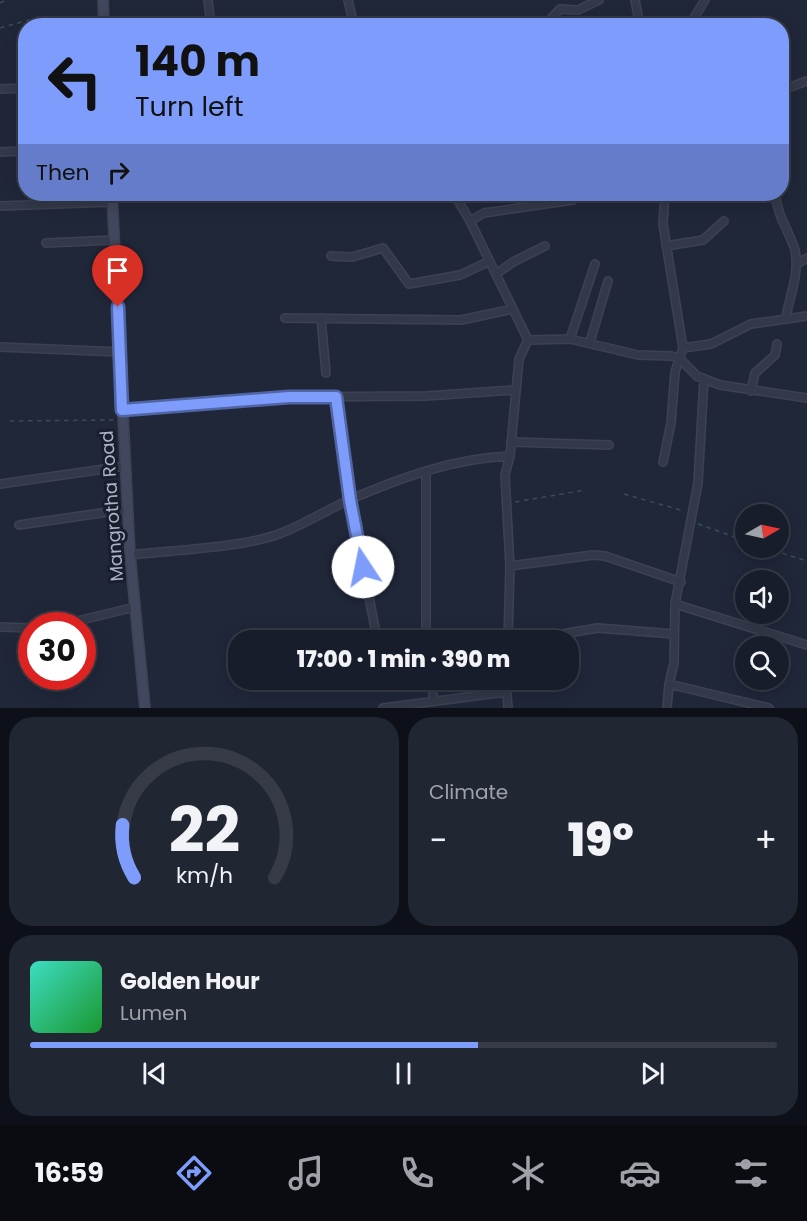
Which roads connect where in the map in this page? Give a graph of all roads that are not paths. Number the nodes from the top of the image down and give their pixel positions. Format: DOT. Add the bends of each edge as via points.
graph roads {
  1 [pos="103,0"];
  2 [pos="208,0"];
  3 [pos="348,0"];
  4 [pos="598,0"];
  5 [pos="635,0"];
  6 [pos="705,0"];
  7 [pos="104,18"];
  8 [pos="210,18"];
  9 [pos="352,18"];
  10 [pos="552,18"];
  11 [pos="638,18"];
  12 [pos="694,18"];
  13 [pos="807,81"];
  14 [pos="789,87"];
  15 [pos="18,88"];
  16 [pos="0,89"];
  17 [pos="18,151"];
  18 [pos="0,152"];
  19 [pos="70,201"];
  20 [pos="112,201"];
  21 [pos="458,201"];
  22 [pos="566,201"];
  23 [pos="664,201"];
  24 [pos="776,201"];
  25 [pos="0,206"];
  26 [pos="470,220"];
  27 [pos="724,221"];
  28 [pos="114,240"];
  29 [pos="46,243"];
  30 [pos="545,246"];
  31 [pos="666,246"];
  32 [pos="331,256"];
  33 [pos="807,258"];
  34 [pos="489,261"];
  35 [pos="595,264"];
  36 [pos="797,264"];
  37 [pos="496,274"];
  38 [pos="608,281"];
  39 [pos="513,309"];
  40 [pos="807,316"];
  41 [pos="786,317"];
  42 [pos="285,318"];
  43 [pos="321,318"];
  44 [pos="570,339"];
  45 [pos="528,340"];
  46 [pos="590,342"];
  47 [pos="777,344"];
  48 [pos="0,347"];
  49 [pos="683,348"];
  50 [pos="120,352"];
  51 [pos="679,358"];
  52 [pos="326,373"];
  53 [pos="704,379"];
  54 [pos="516,390"];
  55 [pos="751,391"];
  56 [pos="336,397"];
  57 [pos="807,398"];
  58 [pos="123,415"];
  59 [pos="511,442"];
  60 [pos="609,445"];
  61 [pos="510,456"];
  62 [pos="663,462"];
  63 [pos="125,466"];
  64 [pos="426,471"];
  65 [pos="0,484"];
  66 [pos="350,500"];
  67 [pos="128,509"];
  68 [pos="19,525"];
  69 [pos="130,555"];
  70 [pos="510,566"];
  71 [pos="681,582"];
  72 [pos="675,604"];
  73 [pos="135,607"];
  74 [pos="96,616"];
  75 [pos="0,627"];
  76 [pos="18,628"];
  77 [pos="375,630"];
  78 [pos="426,630"];
  79 [pos="508,630"];
  80 [pos="579,631"];
  81 [pos="674,634"];
  82 [pos="807,645"];
  83 [pos="669,684"];
  84 [pos="432,690"];
  85 [pos="506,692"];
  86 [pos="434,701"];
  87 [pos="145,708"];
  88 [pos="383,708"];
  89 [pos="508,708"];
  90 [pos="667,708"];
  91 [pos="769,708"];
  1 -- 7 [label="main road"];
  2 -- 8 [label="street"];
  3 -- 9 [label="street"];
  4 -- 10 [label="street" via="578,10 560,9"];
  5 -- 11 [label="street"];
  6 -- 12 [label="street"];
  13 -- 14 [label="street"];
  15 -- 16 [label="street"];
  17 -- 18 [label="street"];
  19 -- 25 [label="street"];
  20 -- 28 [label="main road, Mangrotha Road"];
  21 -- 26 [label="street"];
  22 -- 26 [label="street" via="484,213"];
  23 -- 31 [label="street"];
  24 -- 36 [label="street"];
  26 -- 34 [label="street"];
  27 -- 31 [label="street" via="703,240"];
  28 -- 29 [label="street"];
  28 -- 50 [label="main road, Mangrotha Road"];
  30 -- 37 [label="street"];
  31 -- 49 [label="street"];
  32 -- 34 [label="street" via="352,256 383,248 409,284 460,275"];
  33 -- 36 [label="street"];
  34 -- 37 [label="street"];
  35 -- 44 [label="street"];
  36 -- 41 [label="street"];
  37 -- 39 [label="street"];
  38 -- 46 [label="street"];
  39 -- 43 [label="street" via="461,320"];
  39 -- 45 [label="street"];
  40 -- 41 [label="street"];
  41 -- 49 [label="street" via="751,324 711,344"];
  42 -- 43 [label="street"];
  43 -- 52 [label="street"];
  44 -- 45 [label="street"];
  44 -- 46 [label="street"];
  45 -- 54 [label="street" via="519,359"];
  46 -- 51 [label="street" via="638,355"];
  47 -- 55 [label="street" via="775,355 755,374"];
  48 -- 50 [label="street"];
  49 -- 51 [label="street"];
  50 -- 58 [label="main road, Mangrotha Road"];
  51 -- 53 [label="street"];
  51 -- 62 [label="street"];
  53 -- 55 [label="street"];
  53 -- 71 [label="street" via="699,466"];
  54 -- 56 [label="street"];
  54 -- 59 [label="street"];
  55 -- 57 [label="street"];
  56 -- 58 [label="street" via="289,397"];
  56 -- 66 [label="street"];
  58 -- 63 [label="main road, Mangrotha Road"];
  59 -- 60 [label="street"];
  59 -- 61 [label="street"];
  61 -- 64 [label="street" via="464,460"];
  61 -- 70 [label="street" via="506,475"];
  63 -- 65 [label="street"];
  63 -- 67 [label="main road, Mangrotha Road"];
  64 -- 66 [label="street"];
  64 -- 78 [label="street"];
  66 -- 69 [label="street" via="279,534"];
  66 -- 77 [label="street"];
  67 -- 68 [label="street"];
  67 -- 69 [label="main road, Mangrotha Road"];
  69 -- 73 [label="main road, Mangrotha Road"];
  70 -- 71 [label="street" via="605,556"];
  70 -- 79 [label="street"];
  71 -- 72 [label="street"];
  72 -- 81 [label="street"];
  72 -- 82 [label="street"];
  73 -- 74 [label="street"];
  73 -- 87 [label="main road, Mangrotha Road"];
  75 -- 76 [label="street"];
  80 -- 81 [label="street" via="598,628"];
  81 -- 83 [label="street"];
  83 -- 90 [label="street"];
  83 -- 91 [label="street"];
  84 -- 86 [label="street"];
  85 -- 86 [label="street"];
  85 -- 89 [label="street"];
  86 -- 88 [label="street"];
}
